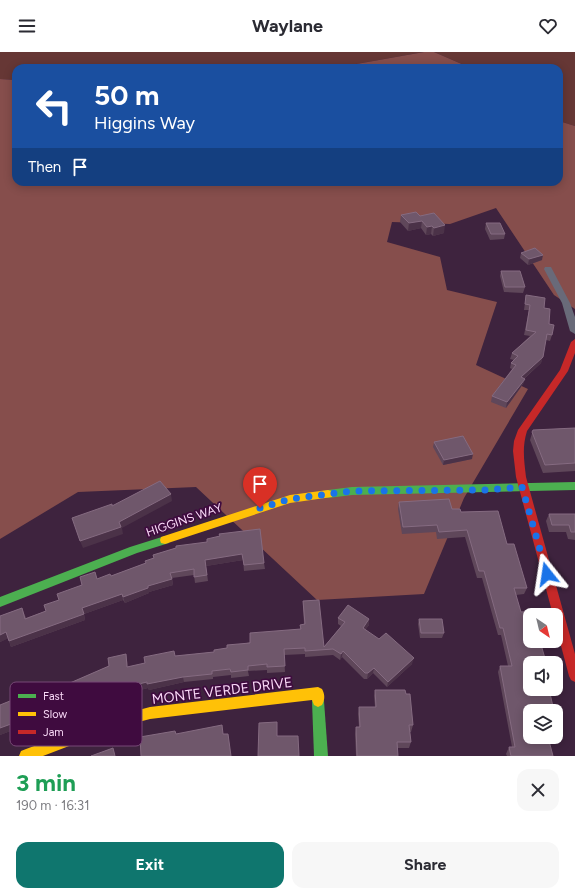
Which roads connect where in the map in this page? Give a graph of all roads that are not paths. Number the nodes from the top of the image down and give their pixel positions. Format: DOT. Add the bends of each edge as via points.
graph roads {
  1 [pos="548,269"];
  2 [pos="575,331"];
  3 [pos="575,342"];
  4 [pos="575,486"];
  5 [pos="522,487"];
  6 [pos="0,602"];
  7 [pos="575,676"];
  8 [pos="142,715"];
  9 [pos="52,746"];
  10 [pos="26,756"];
  11 [pos="320,756"];
  1 -- 2 [label="street" via="566,303"];
  3 -- 5 [label="street" via="570,362 530,419 518,441"];
  4 -- 5 [label="street, HIGGINS WAY"];
  5 -- 6 [label="street, HIGGINS WAY" via="487,490 352,491 290,499 134,550"];
  5 -- 7 [label="street"];
  8 -- 11 [label="street, MONTE VERDE DRIVE" via="318,693"];
  9 -- 10 [label="street, MONTE VERDE DRIVE"];
}
